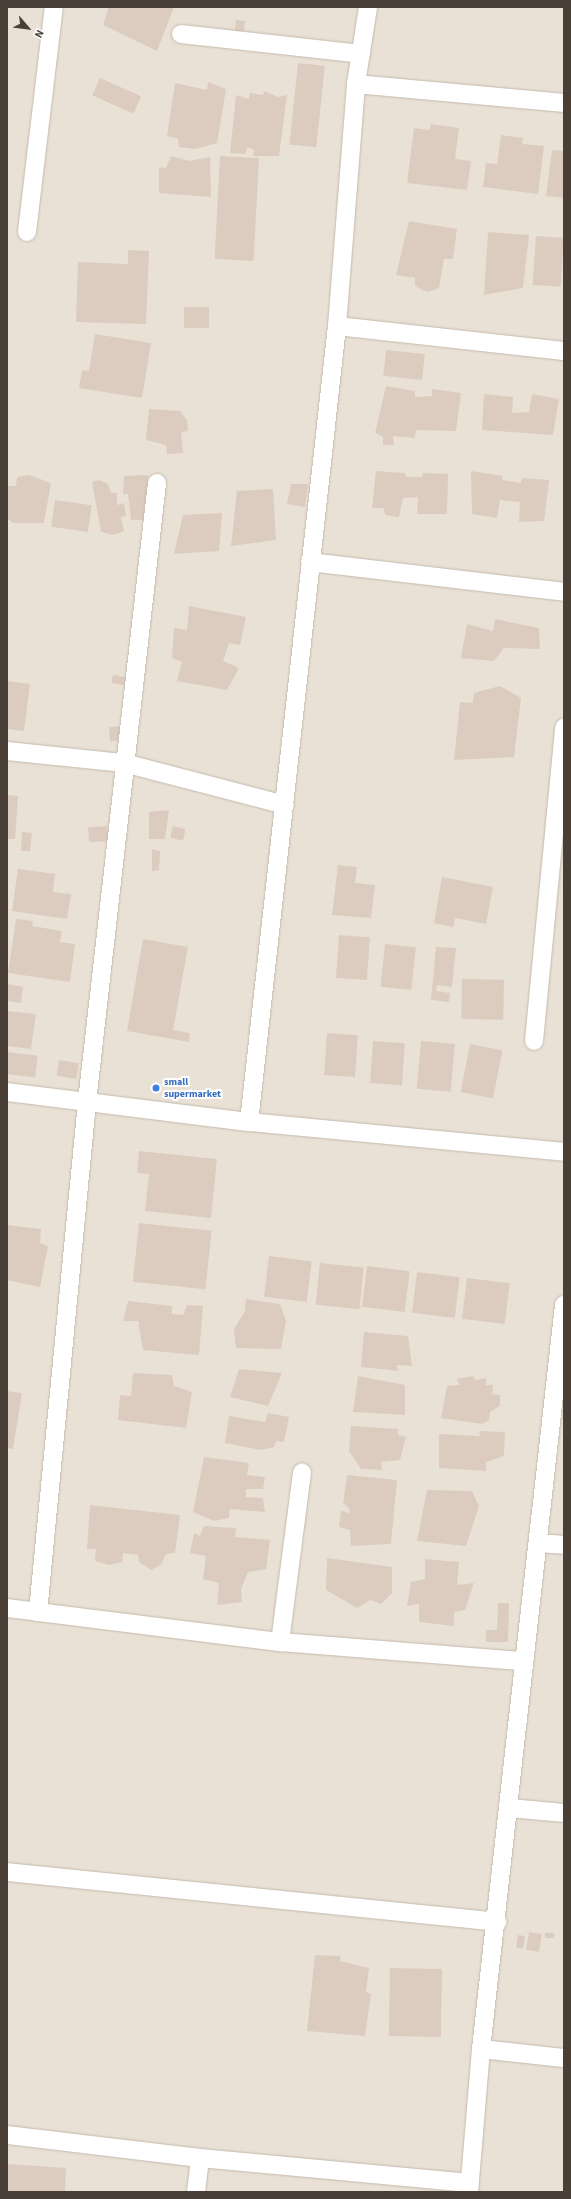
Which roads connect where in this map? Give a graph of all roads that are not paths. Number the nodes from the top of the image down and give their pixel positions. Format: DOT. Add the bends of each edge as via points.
graph roads {
  1 [pos="54,7"];
  2 [pos="368,7"];
  3 [pos="182,34"];
  4 [pos="361,54"];
  5 [pos="356,84"];
  6 [pos="564,103"];
  7 [pos="27,232"];
  8 [pos="337,326"];
  9 [pos="564,351"];
  10 [pos="157,483"];
  11 [pos="310,562"];
  12 [pos="564,592"];
  13 [pos="564,727"];
  14 [pos="7,751"];
  15 [pos="124,763"];
  16 [pos="285,805"];
  17 [pos="534,1041"];
  18 [pos="7,1092"];
  19 [pos="87,1102"];
  20 [pos="249,1122"];
  21 [pos="564,1152"];
  22 [pos="564,1305"];
  23 [pos="302,1472"];
  24 [pos="538,1543"];
  25 [pos="564,1546"];
  26 [pos="7,1608"];
  27 [pos="38,1612"];
  28 [pos="280,1642"];
  29 [pos="524,1661"];
  30 [pos="510,1808"];
  31 [pos="564,1813"];
  32 [pos="7,1872"];
  33 [pos="497,1922"];
  34 [pos="481,2049"];
  35 [pos="564,2058"];
  36 [pos="7,2135"];
  37 [pos="200,2158"];
  38 [pos="470,2188"];
  39 [pos="196,2192"];
  1 -- 7 [label="street"];
  2 -- 4 [label="street"];
  3 -- 4 [label="street"];
  4 -- 5 [label="street"];
  5 -- 6 [label="street"];
  5 -- 8 [label="street"];
  8 -- 9 [label="street"];
  8 -- 11 [label="street"];
  10 -- 15 [label="street"];
  11 -- 12 [label="street"];
  11 -- 16 [label="street"];
  13 -- 17 [label="street"];
  14 -- 15 [label="street"];
  15 -- 16 [label="street"];
  15 -- 19 [label="street"];
  16 -- 20 [label="street"];
  18 -- 19 [label="street"];
  19 -- 20 [label="street"];
  19 -- 27 [label="street"];
  20 -- 21 [label="street"];
  22 -- 24 [label="street"];
  23 -- 28 [label="street"];
  24 -- 25 [label="street"];
  24 -- 29 [label="street"];
  26 -- 27 [label="street"];
  27 -- 28 [label="street"];
  28 -- 29 [label="street"];
  29 -- 30 [label="street"];
  30 -- 31 [label="street"];
  30 -- 33 [label="street"];
  32 -- 33 [label="street"];
  33 -- 34 [label="street"];
  34 -- 35 [label="street"];
  34 -- 38 [label="street"];
  36 -- 37 [label="street"];
  37 -- 38 [label="street"];
  37 -- 39 [label="street"];
}
